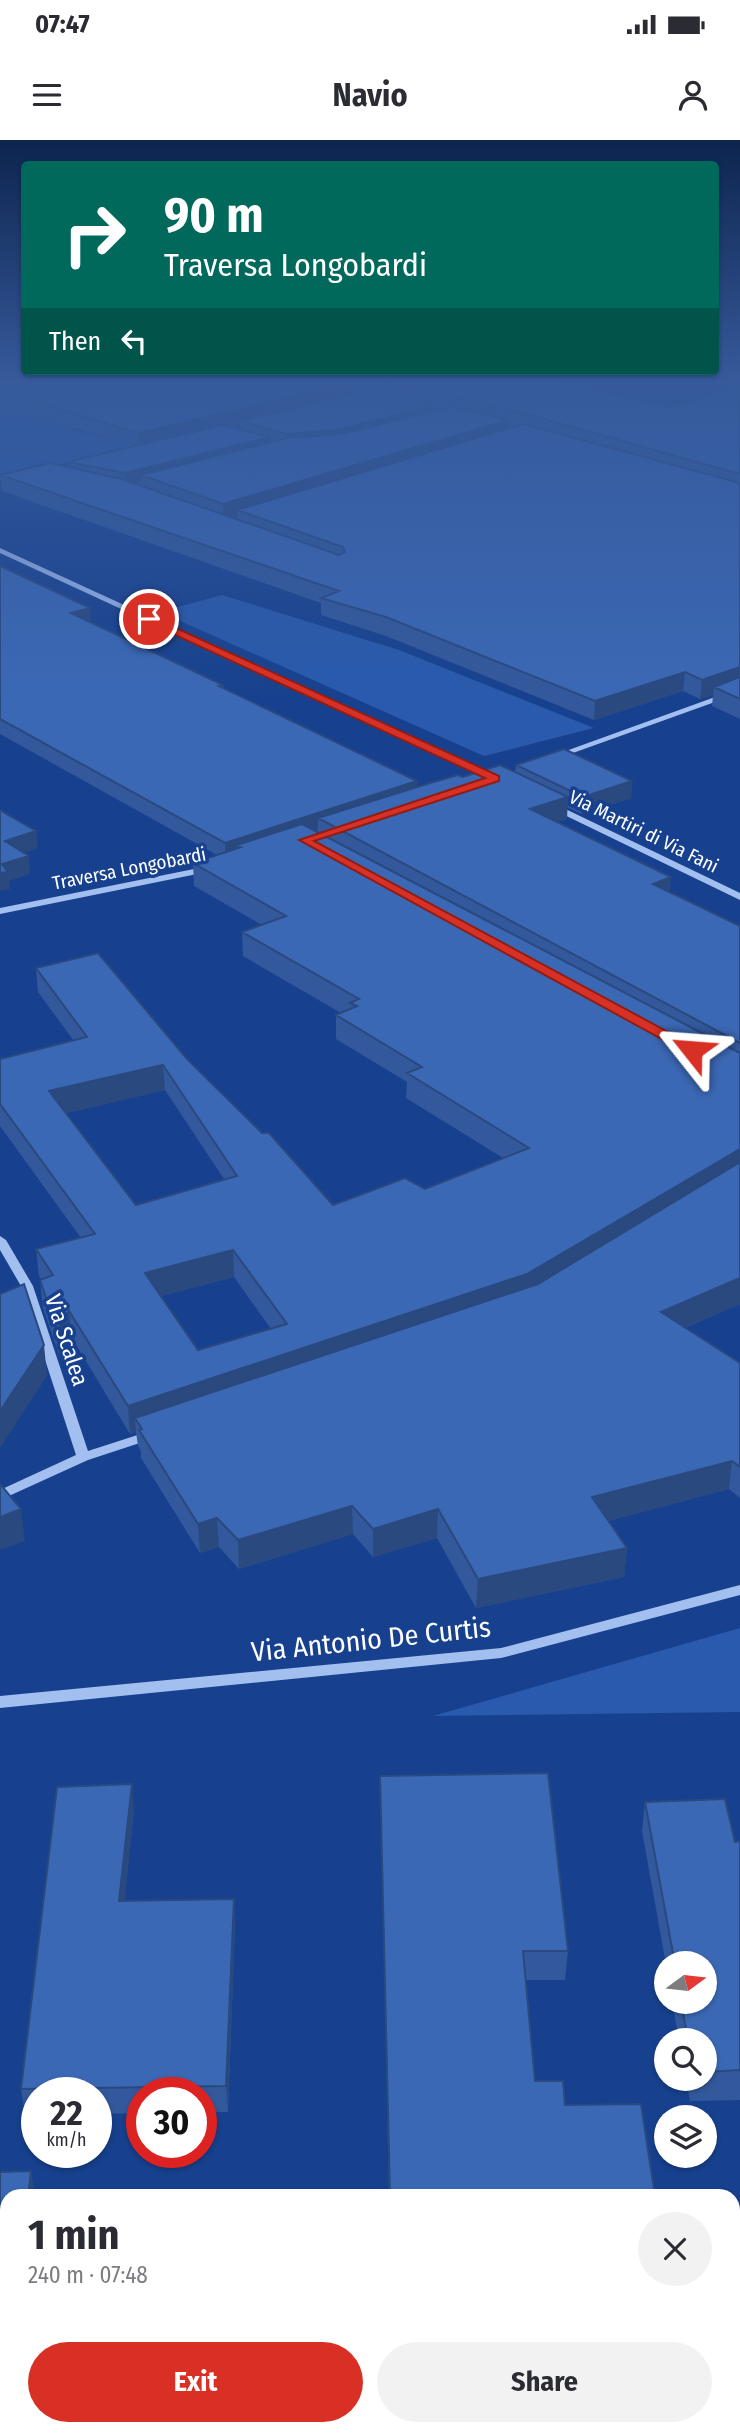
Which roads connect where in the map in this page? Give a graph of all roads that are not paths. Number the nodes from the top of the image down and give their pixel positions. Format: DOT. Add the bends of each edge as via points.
graph roads {
  1 [pos="0,550"];
  2 [pos="740,690"];
  3 [pos="547,760"];
  4 [pos="508,774"];
  5 [pos="495,778"];
  6 [pos="482,782"];
  7 [pos="507,784"];
  8 [pos="544,802"];
  9 [pos="221,867"];
  10 [pos="740,897"];
  11 [pos="0,911"];
  12 [pos="0,1240"];
  13 [pos="162,1430"];
  14 [pos="83,1457"];
  15 [pos="0,1495"];
  16 [pos="740,1590"];
  17 [pos="0,1702"];
  1 -- 5 [label="street"];
  2 -- 3 [label="street"];
  4 -- 5 [label="street"];
  5 -- 6 [label="street"];
  5 -- 7 [label="street"];
  8 -- 10 [label="street, Via Martiri di Via Fani"];
  9 -- 11 [label="street, Traversa Longobardi"];
  12 -- 14 [label="street, Via Scalea" via="27,1286"];
  13 -- 14 [label="street"];
  14 -- 15 [label="street"];
  16 -- 17 [label="street, Via Antonio De Curtis" via="501,1653"];
}
